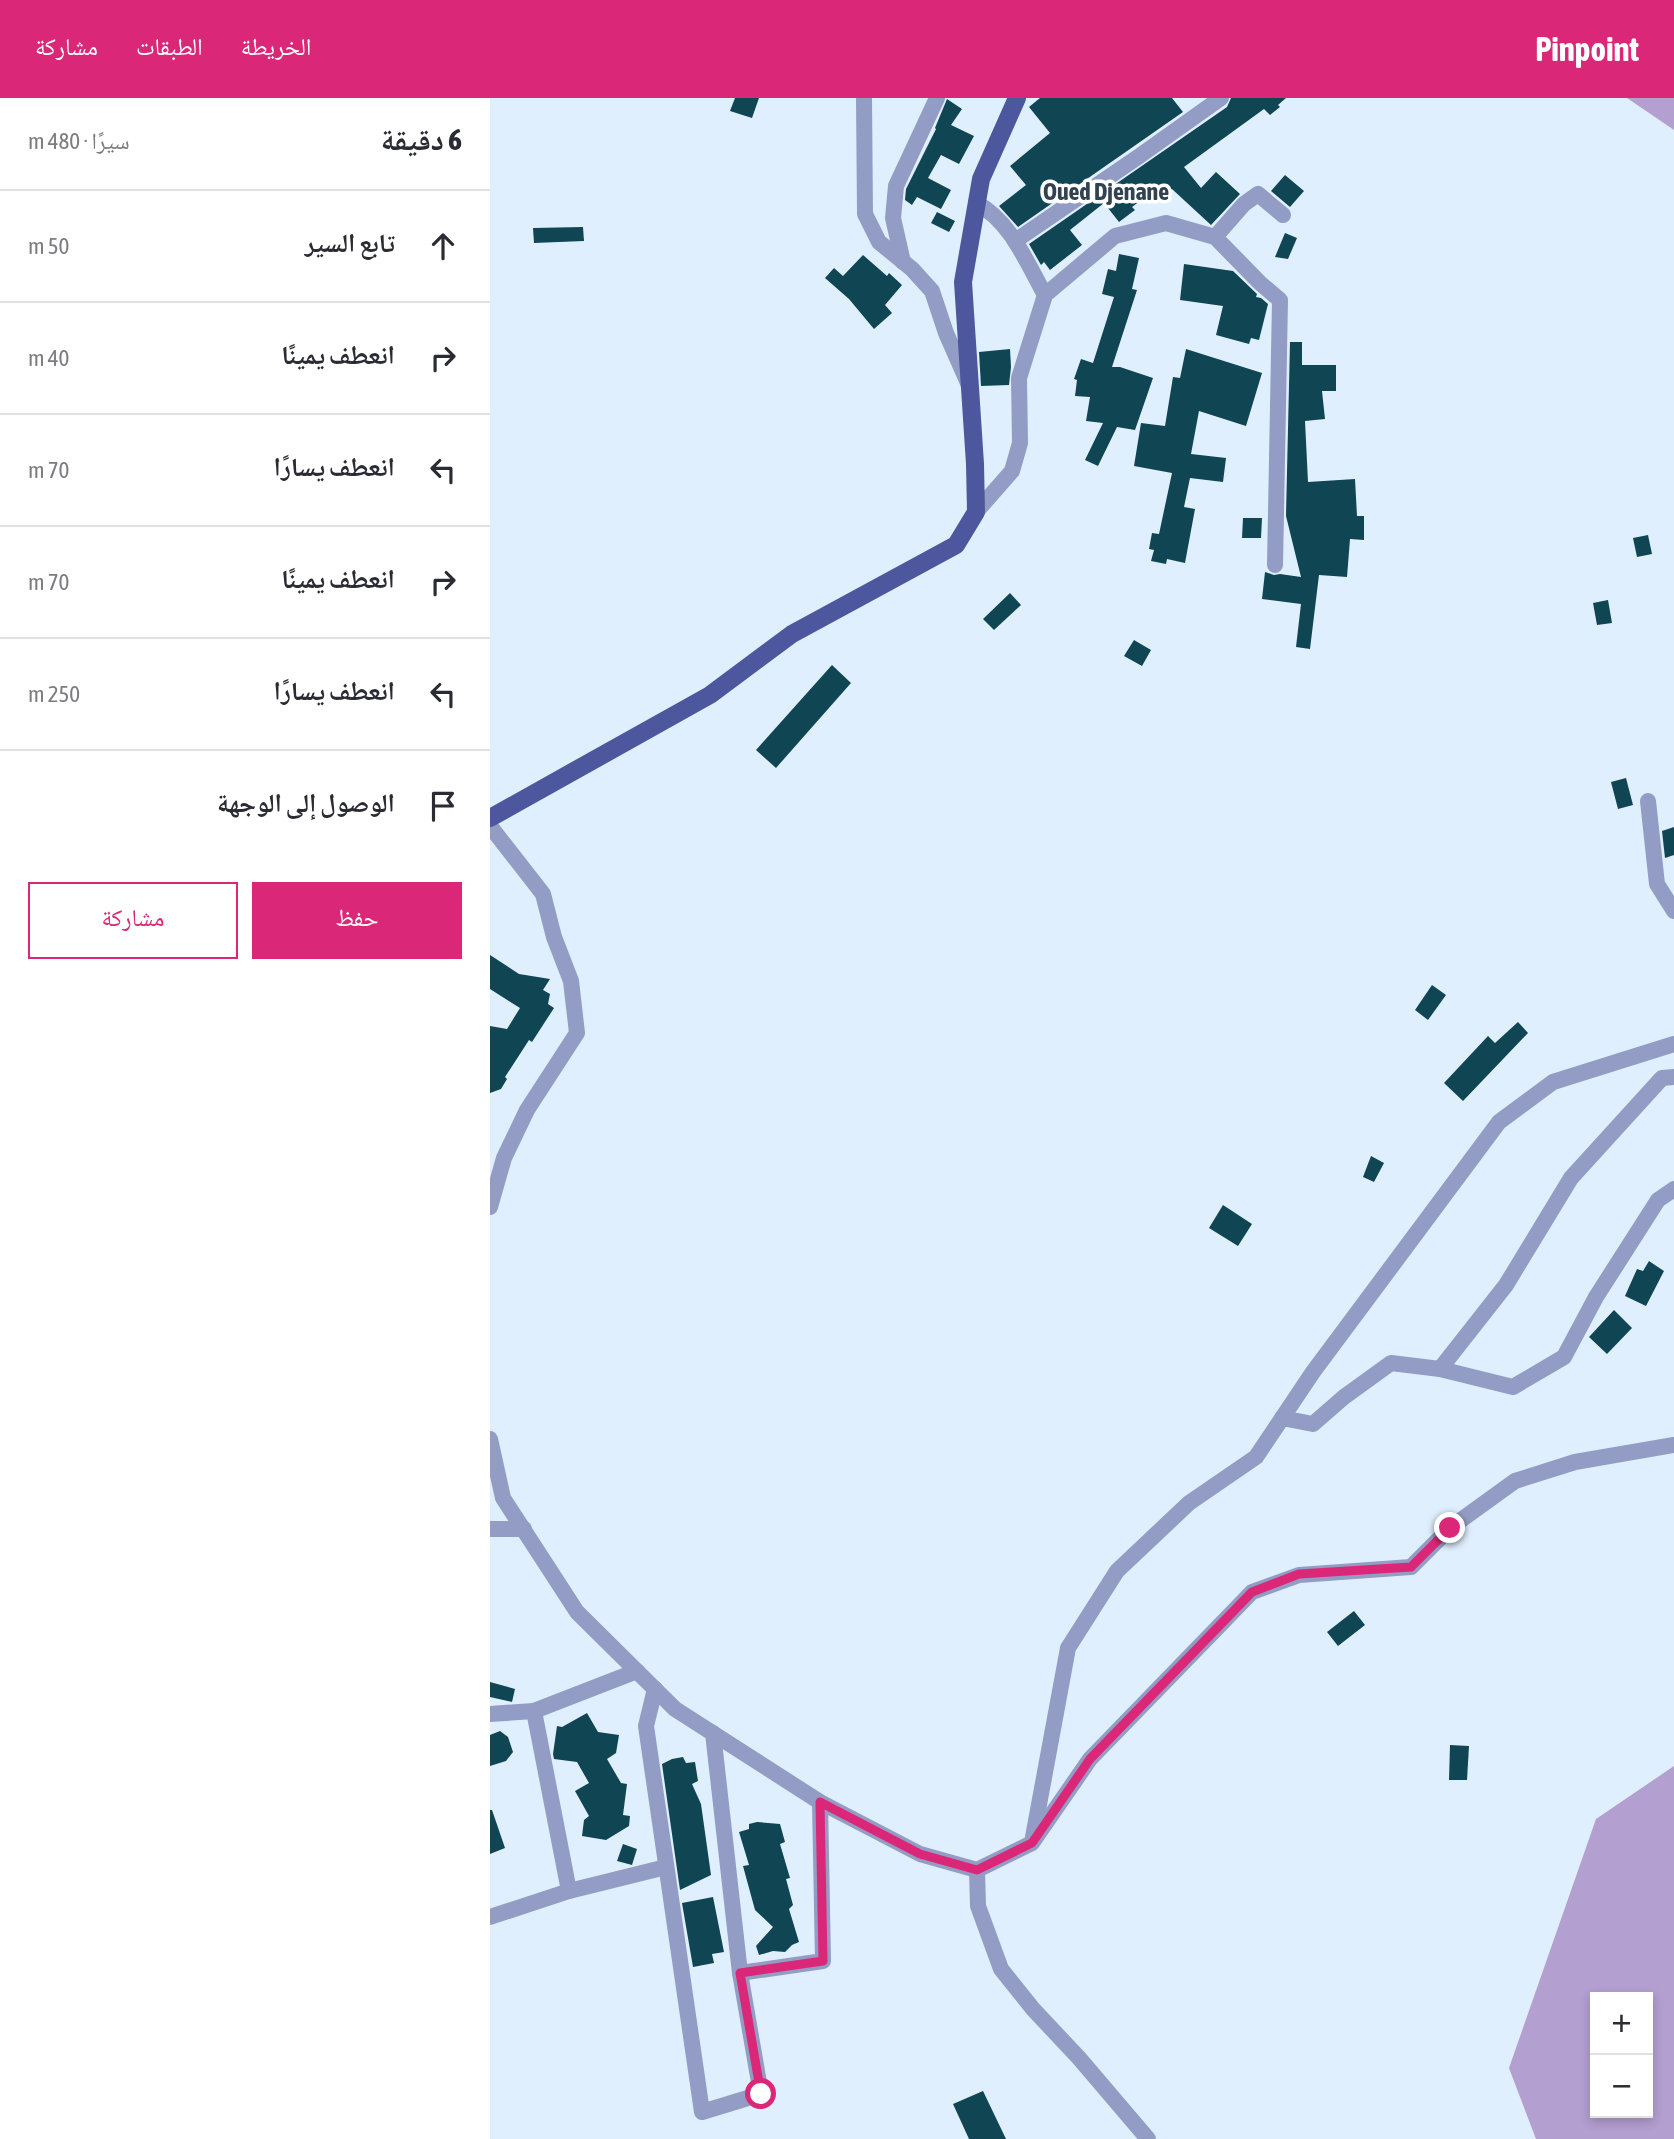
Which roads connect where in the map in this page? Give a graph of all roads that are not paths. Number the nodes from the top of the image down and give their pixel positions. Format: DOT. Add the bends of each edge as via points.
graph roads {
  1 [pos="852,98"];
  2 [pos="864,98"];
  3 [pos="937,98"];
  4 [pos="1017,98"];
  5 [pos="1221,98"];
  6 [pos="864,124"];
  7 [pos="976,203"];
  8 [pos="1283,215"];
  9 [pos="1215,237"];
  10 [pos="1015,241"];
  11 [pos="903,262"];
  12 [pos="1045,295"];
  13 [pos="970,388"];
  14 [pos="976,512"];
  15 [pos="1275,565"];
  16 [pos="1648,801"];
  17 [pos="490,817"];
  18 [pos="490,826"];
  19 [pos="1674,911"];
  20 [pos="1674,1044"];
  21 [pos="1674,1077"];
  22 [pos="1674,1189"];
  23 [pos="490,1207"];
  24 [pos="1440,1369"];
  25 [pos="1282,1418"];
  26 [pos="490,1439"];
  27 [pos="1674,1446"];
  28 [pos="490,1529"];
  29 [pos="524,1529"];
  30 [pos="637,1671"];
  31 [pos="655,1689"];
  32 [pos="534,1711"];
  33 [pos="490,1714"];
  34 [pos="713,1733"];
  35 [pos="820,1802"];
  36 [pos="1032,1843"];
  37 [pos="666,1867"];
  38 [pos="977,1870"];
  39 [pos="569,1891"];
  40 [pos="490,1917"];
  41 [pos="740,1973"];
  42 [pos="1148,2139"];
  1 -- 6 [label="street"];
  2 -- 6 [label="street"];
  3 -- 11 [label="street" via="896,186 893,218"];
  4 -- 7 [label="main road" via="981,179"];
  5 -- 10 [label="street"];
  6 -- 11 [label="street" via="865,214 879,242"];
  7 -- 10 [label="street" via="989,210"];
  7 -- 13 [label="main road" via="963,282"];
  8 -- 9 [label="street" via="1258,194"];
  9 -- 12 [label="street" via="1166,223 1115,236"];
  9 -- 15 [label="street" via="1280,300"];
  10 -- 12 [label="street"];
  11 -- 13 [label="street" via="932,291"];
  12 -- 14 [label="street" via="1019,378 1020,443 1012,471"];
  13 -- 14 [label="main road"];
  14 -- 17 [label="main road" via="956,545 792,634 710,695"];
  16 -- 19 [label="street" via="1657,884"];
  18 -- 23 [label="street" via="543,894 571,981 576,1033 527,1110 504,1158"];
  20 -- 25 [label="street" via="1553,1082 1499,1122"];
  21 -- 24 [label="street" via="1662,1078 1571,1178 1506,1285"];
  22 -- 24 [label="street" via="1658,1200 1564,1357 1513,1387"];
  24 -- 25 [label="street" via="1391,1363 1313,1424"];
  25 -- 36 [label="street" via="1256,1457 1189,1503 1116,1571 1069,1648"];
  26 -- 29 [label="street" via="503,1498"];
  27 -- 36 [label="street" via="1575,1462 1515,1481 1450,1528 1411,1567 1299,1574 1252,1592 1090,1759"];
  28 -- 29 [label="street"];
  29 -- 30 [label="street" via="577,1612"];
  30 -- 31 [label="street"];
  30 -- 32 [label="street"];
  31 -- 34 [label="street" via="675,1709"];
  31 -- 37 [label="street" via="646,1726"];
  32 -- 33 [label="street"];
  32 -- 39 [label="street"];
  34 -- 35 [label="street"];
  34 -- 41 [label="street"];
  35 -- 38 [label="street" via="920,1854"];
  35 -- 41 [label="street" via="823,1961"];
  36 -- 38 [label="street"];
  37 -- 39 [label="street"];
  37 -- 41 [label="street" via="702,2112 761,2094"];
  38 -- 42 [label="street" via="978,1906 1000,1969"];
  39 -- 40 [label="street"];
}
